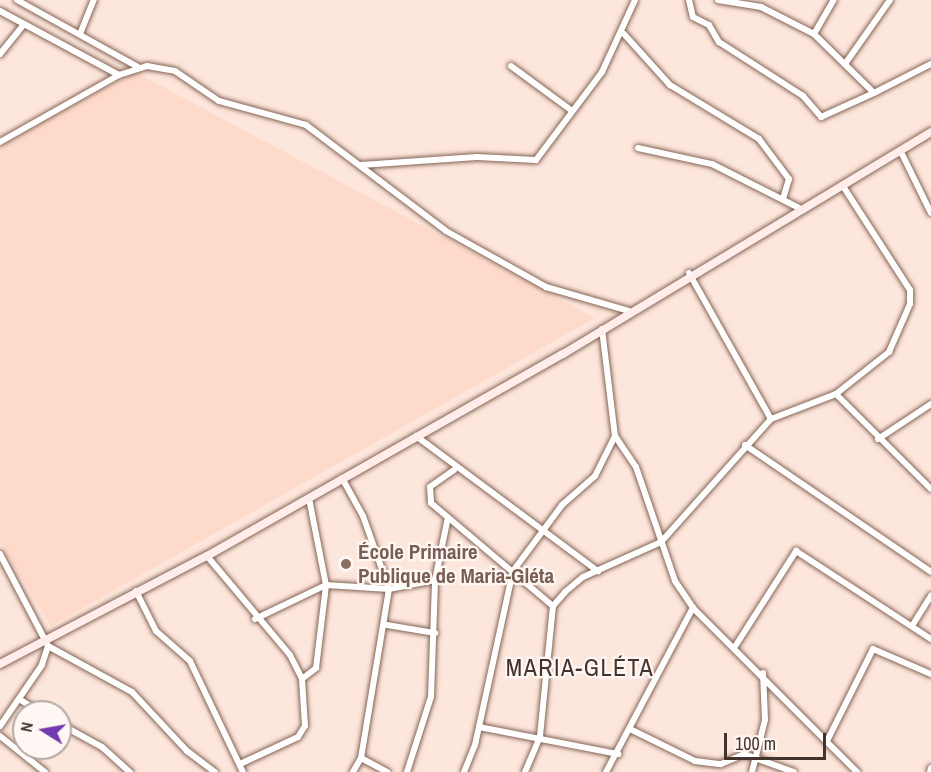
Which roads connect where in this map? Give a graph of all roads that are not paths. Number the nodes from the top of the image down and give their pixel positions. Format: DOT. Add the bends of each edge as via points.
graph roads {
  1 [pos="17,0"];
  2 [pos="94,0"];
  3 [pos="635,0"];
  4 [pos="689,0"];
  5 [pos="718,0"];
  6 [pos="834,0"];
  7 [pos="890,0"];
  8 [pos="0,11"];
  9 [pos="24,24"];
  10 [pos="80,34"];
  11 [pos="624,34"];
  12 [pos="814,34"];
  13 [pos="0,54"];
  14 [pos="844,64"];
  15 [pos="931,64"];
  16 [pos="511,66"];
  17 [pos="138,67"];
  18 [pos="119,75"];
  19 [pos="874,93"];
  20 [pos="571,110"];
  21 [pos="931,132"];
  22 [pos="0,142"];
  23 [pos="638,148"];
  24 [pos="900,150"];
  25 [pos="361,165"];
  26 [pos="843,186"];
  27 [pos="783,199"];
  28 [pos="799,208"];
  29 [pos="931,213"];
  30 [pos="689,273"];
  31 [pos="629,310"];
  32 [pos="602,329"];
  33 [pos="836,394"];
  34 [pos="931,404"];
  35 [pos="771,419"];
  36 [pos="416,436"];
  37 [pos="615,436"];
  38 [pos="878,439"];
  39 [pos="745,445"];
  40 [pos="454,470"];
  41 [pos="342,478"];
  42 [pos="930,486"];
  43 [pos="309,498"];
  44 [pos="448,517"];
  45 [pos="543,530"];
  46 [pos="661,542"];
  47 [pos="0,554"];
  48 [pos="207,556"];
  49 [pos="513,571"];
  50 [pos="598,572"];
  51 [pos="931,572"];
  52 [pos="435,580"];
  53 [pos="326,585"];
  54 [pos="389,589"];
  55 [pos="136,591"];
  56 [pos="931,596"];
  57 [pos="553,606"];
  58 [pos="693,608"];
  59 [pos="255,619"];
  60 [pos="387,625"];
  61 [pos="912,626"];
  62 [pos="435,633"];
  63 [pos="931,639"];
  64 [pos="47,643"];
  65 [pos="736,645"];
  66 [pos="0,663"];
  67 [pos="763,672"];
  68 [pos="931,674"];
  69 [pos="302,679"];
  70 [pos="19,699"];
  71 [pos="0,726"];
  72 [pos="479,728"];
  73 [pos="632,730"];
  74 [pos="72,731"];
  75 [pos="0,736"];
  76 [pos="540,736"];
  77 [pos="827,741"];
  78 [pos="618,754"];
  79 [pos="756,756"];
  80 [pos="361,758"];
  81 [pos="240,764"];
  82 [pos="44,771"];
  83 [pos="130,772"];
  84 [pos="215,772"];
  85 [pos="243,772"];
  86 [pos="353,772"];
  87 [pos="387,772"];
  88 [pos="407,772"];
  89 [pos="464,772"];
  90 [pos="525,772"];
  91 [pos="606,772"];
  92 [pos="752,772"];
  93 [pos="794,772"];
  94 [pos="857,772"];
  1 -- 10 [label="street"];
  2 -- 10 [label="street"];
  3 -- 11 [label="street"];
  4 -- 19 [label="street" via="693,16 709,25 719,42 804,96 821,117"];
  5 -- 12 [label="street" via="761,7"];
  6 -- 12 [label="street"];
  7 -- 14 [label="street"];
  8 -- 9 [label="street"];
  9 -- 13 [label="street"];
  9 -- 18 [label="street"];
  10 -- 17 [label="street"];
  11 -- 20 [label="street"];
  11 -- 27 [label="street" via="670,85 759,139 789,179"];
  12 -- 14 [label="street"];
  14 -- 19 [label="street"];
  15 -- 19 [label="street"];
  16 -- 20 [label="street"];
  17 -- 18 [label="street"];
  17 -- 25 [label="street" via="182,73 219,101 303,123"];
  18 -- 22 [label="street"];
  20 -- 25 [label="street" via="536,160"];
  21 -- 24 [label="street"];
  23 -- 27 [label="street" via="712,164"];
  24 -- 26 [label="street"];
  24 -- 29 [label="street"];
  25 -- 31 [label="street" via="446,231 546,287"];
  26 -- 28 [label="street"];
  26 -- 33 [label="street" via="911,297 885,357"];
  27 -- 28 [label="street"];
  28 -- 30 [label="street"];
  30 -- 31 [label="street"];
  30 -- 35 [label="street"];
  31 -- 32 [label="street"];
  32 -- 36 [label="street"];
  32 -- 37 [label="street"];
  33 -- 35 [label="street"];
  33 -- 38 [label="street"];
  34 -- 38 [label="street"];
  35 -- 39 [label="street"];
  36 -- 40 [label="street"];
  36 -- 41 [label="street"];
  37 -- 45 [label="street" via="595,476"];
  37 -- 46 [label="street" via="636,467"];
  38 -- 42 [label="street"];
  39 -- 46 [label="street"];
  39 -- 51 [label="street"];
  40 -- 44 [label="street" via="428,490 431,504"];
  40 -- 45 [label="street"];
  41 -- 43 [label="street"];
  41 -- 54 [label="street" via="363,516"];
  43 -- 48 [label="street"];
  43 -- 53 [label="street"];
  44 -- 49 [label="street"];
  44 -- 52 [label="street"];
  45 -- 49 [label="street"];
  45 -- 50 [label="street"];
  46 -- 50 [label="street"];
  46 -- 58 [label="street" via="675,581"];
  47 -- 64 [label="street"];
  48 -- 55 [label="street"];
  48 -- 59 [label="street"];
  49 -- 57 [label="street"];
  49 -- 72 [label="street"];
  50 -- 57 [label="street" via="572,585"];
  52 -- 54 [label="street"];
  52 -- 62 [label="street"];
  53 -- 54 [label="street"];
  53 -- 59 [label="street"];
  53 -- 69 [label="street" via="316,668"];
  54 -- 60 [label="street"];
  55 -- 64 [label="street"];
  55 -- 81 [label="street" via="156,632 195,669"];
  56 -- 61 [label="street"];
  57 -- 76 [label="street"];
  58 -- 65 [label="street"];
  58 -- 73 [label="street"];
  59 -- 69 [label="street" via="290,655"];
  60 -- 62 [label="street"];
  60 -- 80 [label="street"];
  61 -- 63 [label="street"];
  61 -- 65 [label="street" via="796,551"];
  62 -- 88 [label="street" via="429,713"];
  64 -- 66 [label="street"];
  64 -- 70 [label="street"];
  64 -- 84 [label="street" via="132,692 187,751"];
  65 -- 67 [label="street"];
  67 -- 77 [label="street"];
  67 -- 79 [label="street" via="765,720"];
  68 -- 77 [label="street" via="873,649"];
  69 -- 81 [label="street" via="302,735"];
  70 -- 71 [label="street"];
  72 -- 76 [label="street"];
  72 -- 89 [label="street"];
  73 -- 78 [label="street"];
  73 -- 79 [label="street" via="707,763"];
  74 -- 83 [label="street" via="102,747"];
  75 -- 82 [label="street"];
  76 -- 78 [label="street"];
  76 -- 90 [label="street"];
  77 -- 94 [label="street"];
  78 -- 91 [label="street"];
  79 -- 92 [label="street"];
  79 -- 93 [label="street"];
  80 -- 86 [label="street"];
  80 -- 87 [label="street"];
  81 -- 85 [label="street"];
}
